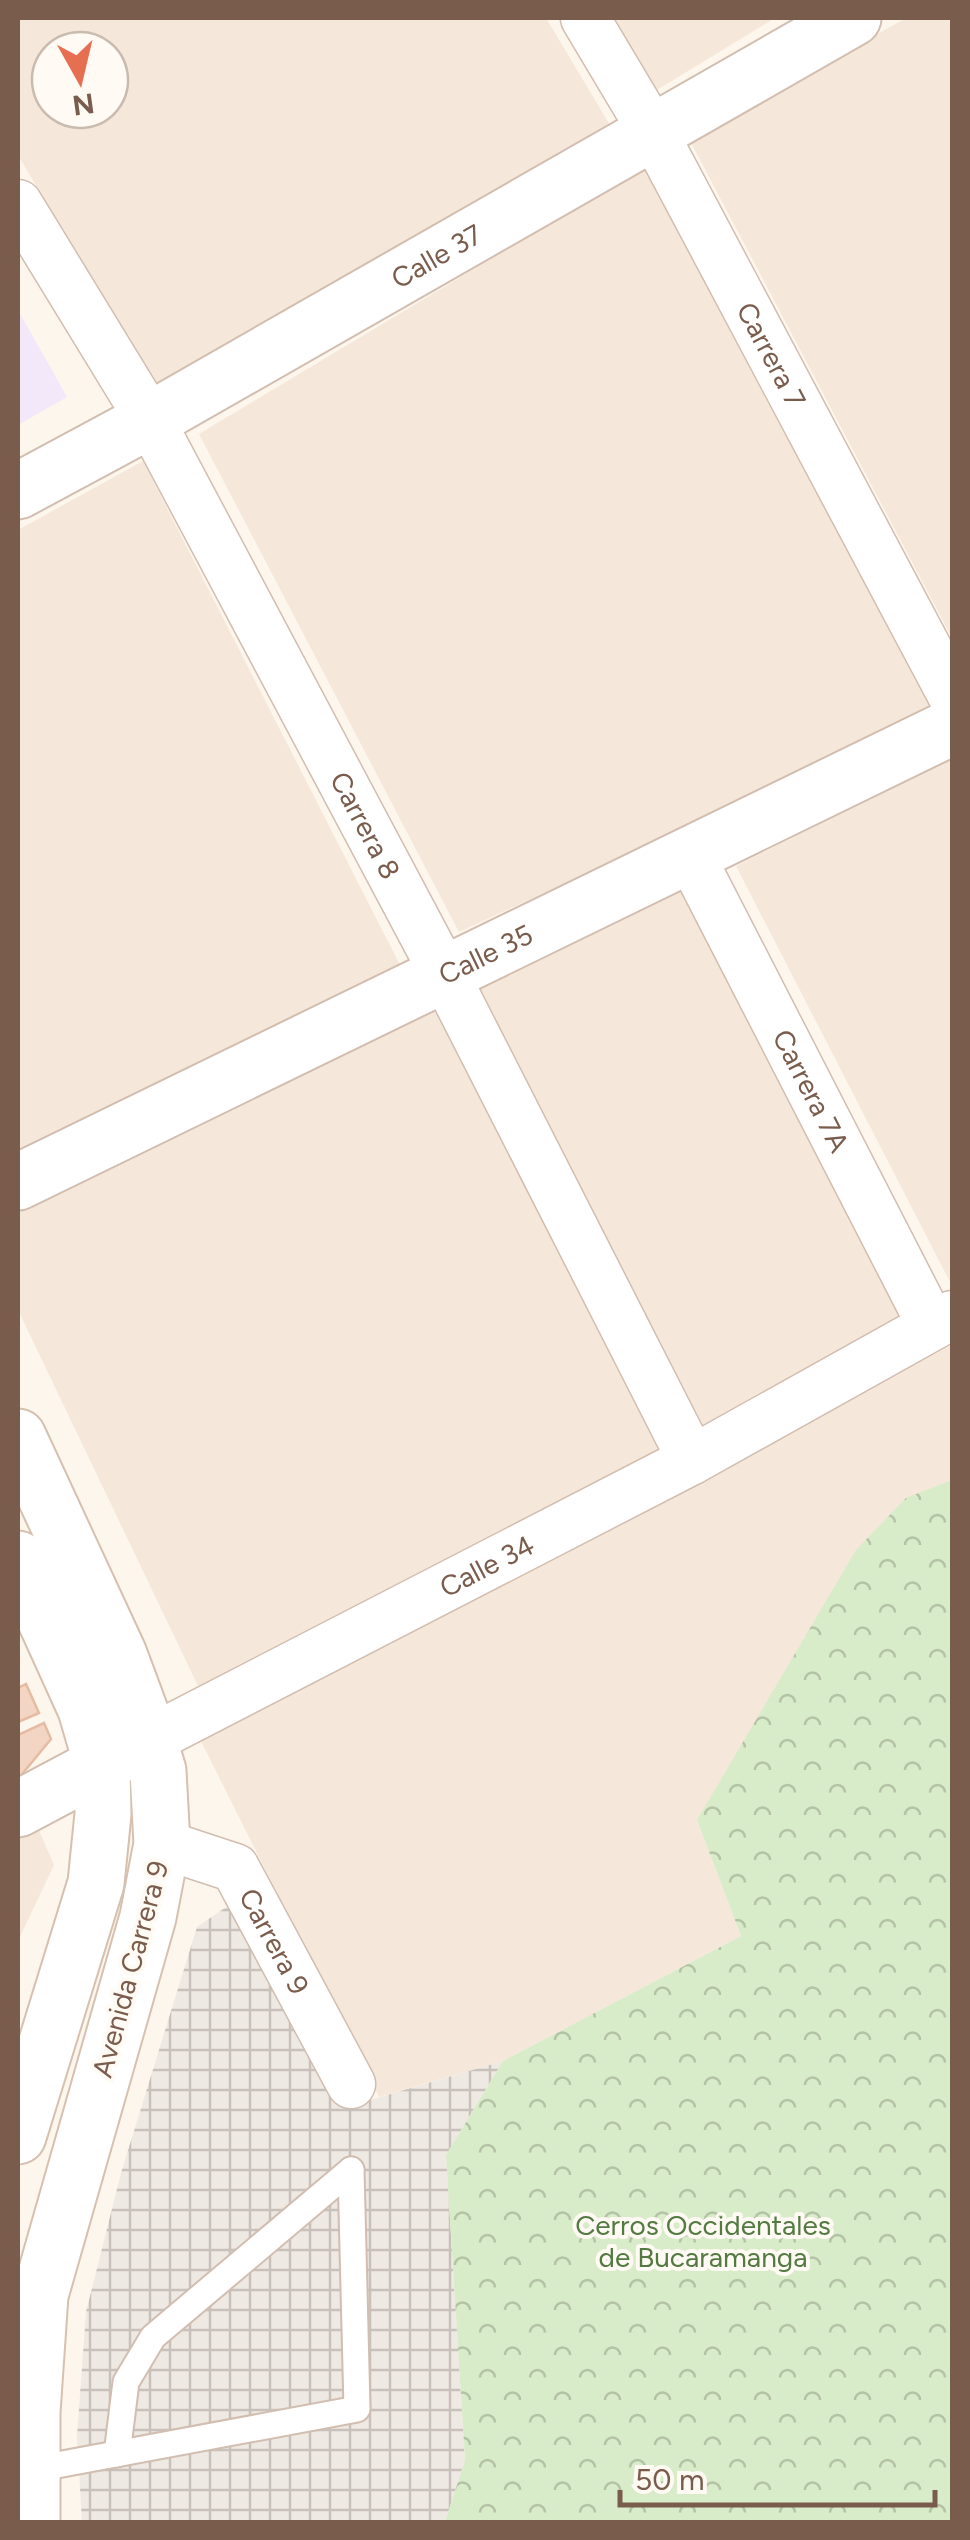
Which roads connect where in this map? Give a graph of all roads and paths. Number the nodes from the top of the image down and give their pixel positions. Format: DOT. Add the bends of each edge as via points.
graph roads {
  1 [pos="585,18"];
  2 [pos="853,18"];
  3 [pos="653,132"];
  4 [pos="18,204"];
  5 [pos="150,420"];
  6 [pos="18,492"];
  7 [pos="952,695"];
  8 [pos="952,728"];
  9 [pos="690,855"];
  10 [pos="444,974"];
  11 [pos="18,1182"];
  12 [pos="942,1321"];
  13 [pos="18,1437"];
  14 [pos="692,1460"];
  15 [pos="18,1559"];
  16 [pos="126,1752"];
  17 [pos="18,1810"];
  18 [pos="162,1844"];
  19 [pos="351,2084"];
  20 [pos="18,2136"];
  21 [pos="117,2454"];
  22 [pos="31,2496"];
  1 -- 3 [label="street, Carrera 7"];
  2 -- 3 [label="street, Calle 37"];
  3 -- 5 [label="street, Calle 37"];
  3 -- 7 [label="street, Carrera 7"];
  4 -- 5 [label="street, Carrera 8"];
  5 -- 6 [label="street, Calle 37"];
  5 -- 10 [label="street, Carrera 8"];
  8 -- 9 [label="street, Calle 35"];
  9 -- 10 [label="street, Calle 35"];
  9 -- 12 [label="street, Carrera 7A"];
  10 -- 11 [label="street, Calle 35"];
  10 -- 14 [label="street, Carrera 8"];
  12 -- 14 [label="street, Calle 34"];
  13 -- 16 [label="street, Avenida Carrera 9" via="119,1656"];
  14 -- 16 [label="street, Calle 34"];
  15 -- 16 [label="street, Avenida Carrera 9" via="79,1692"];
  16 -- 17 [label="street, Calle 34"];
  16 -- 18 [label="street, Avenida Carrera 9" via="162,1800"];
  16 -- 20 [label="street, Avenida Carrera 9" via="102,1826 96,1882"];
  18 -- 19 [label="street, Carrera 9" via="235,1868"];
  18 -- 22 [label="street, Avenida Carrera 9" via="148,1917 40,2295"];
  21 -- 21 [label="lane" via="356,2409 351,2170 153,2337 126,2382"];
  21 -- 22 [label="lane"];
}
